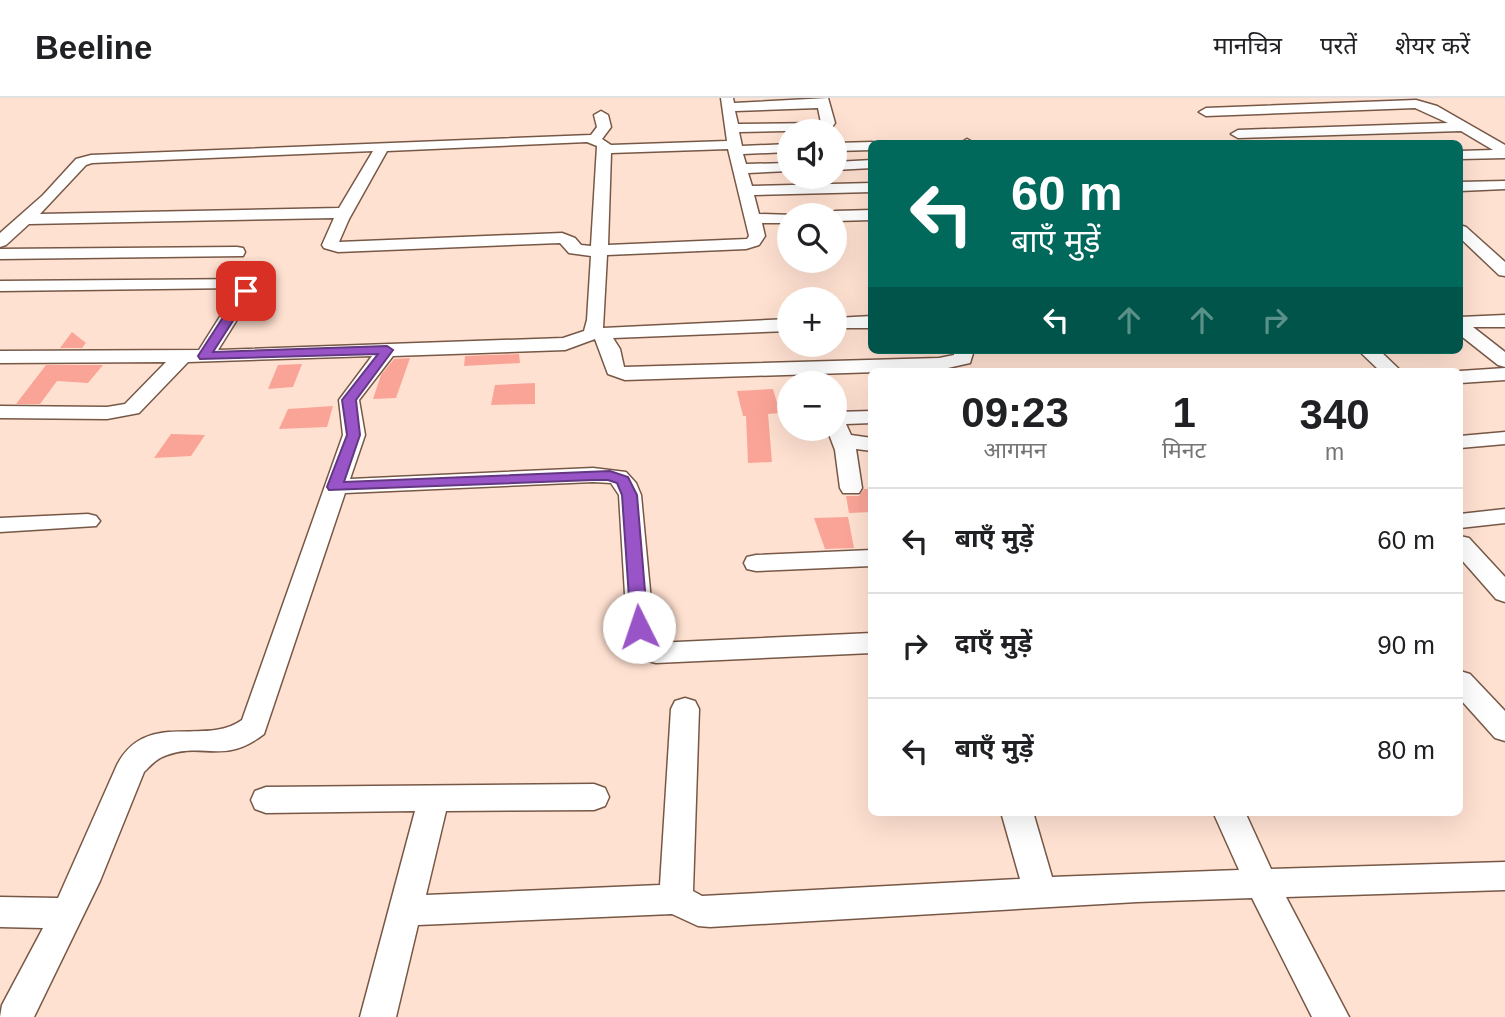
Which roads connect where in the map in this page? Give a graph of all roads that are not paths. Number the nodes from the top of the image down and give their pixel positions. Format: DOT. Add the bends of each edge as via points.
graph roads {
  1 [pos="1333,98"];
  2 [pos="822,101"];
  3 [pos="728,102"];
  4 [pos="1356,106"];
  5 [pos="601,115"];
  6 [pos="1465,127"];
  7 [pos="733,128"];
  8 [pos="1238,134"];
  9 [pos="1246,140"];
  10 [pos="599,144"];
  11 [pos="868,146"];
  12 [pos="382,147"];
  13 [pos="735,147"];
  14 [pos="847,147"];
  15 [pos="777,148"];
  16 [pos="1505,152"];
  17 [pos="1463,155"];
  18 [pos="868,164"];
  19 [pos="847,165"];
  20 [pos="777,168"];
  21 [pos="741,169"];
  22 [pos="1505,185"];
  23 [pos="868,187"];
  24 [pos="1463,187"];
  25 [pos="746,191"];
  26 [pos="345,214"];
  27 [pos="868,215"];
  28 [pos="847,216"];
  29 [pos="777,218"];
  30 [pos="752,219"];
  31 [pos="13,225"];
  32 [pos="1463,233"];
  33 [pos="0,242"];
  34 [pos="598,250"];
  35 [pos="237,252"];
  36 [pos="0,254"];
  37 [pos="1505,271"];
  38 [pos="0,286"];
  39 [pos="1505,321"];
  40 [pos="868,322"];
  41 [pos="847,323"];
  42 [pos="1463,324"];
  43 [pos="777,326"];
  44 [pos="1463,326"];
  45 [pos="597,334"];
  46 [pos="387,350"];
  47 [pos="964,354"];
  48 [pos="1372,354"];
  49 [pos="183,356"];
  50 [pos="205,356"];
  51 [pos="0,357"];
  52 [pos="1505,361"];
  53 [pos="893,368"];
  54 [pos="1388,368"];
  55 [pos="868,370"];
  56 [pos="847,372"];
  57 [pos="1505,374"];
  58 [pos="777,376"];
  59 [pos="1463,377"];
  60 [pos="0,412"];
  61 [pos="868,418"];
  62 [pos="847,424"];
  63 [pos="847,432"];
  64 [pos="1505,438"];
  65 [pos="1463,439"];
  66 [pos="840,441"];
  67 [pos="868,443"];
  68 [pos="335,487"];
  69 [pos="851,488"];
  70 [pos="1505,516"];
  71 [pos="88,521"];
  72 [pos="1463,521"];
  73 [pos="0,525"];
  74 [pos="1463,547"];
  75 [pos="868,558"];
  76 [pos="756,564"];
  77 [pos="1505,593"];
  78 [pos="868,643"];
  79 [pos="1463,684"];
  80 [pos="685,709"];
  81 [pos="1505,730"];
  82 [pos="594,797"];
  83 [pos="434,798"];
  84 [pos="266,800"];
  85 [pos="1018,816"];
  86 [pos="1231,816"];
  87 [pos="1505,876"];
  88 [pos="1261,883"];
  89 [pos="1040,893"];
  90 [pos="676,899"];
  91 [pos="404,911"];
  92 [pos="0,912"];
  93 [pos="67,914"];
  94 [pos="15,1017"];
  95 [pos="378,1017"];
  96 [pos="1331,1017"];
  1 -- 4 [label="street"];
  2 -- 3 [label="street"];
  2 -- 7 [label="street" via="825,127"];
  3 -- 7 [label="street"];
  4 -- 6 [label="street" via="1425,106"];
  4 -- 8 [label="street" via="1202,108"];
  5 -- 10 [label="street" via="604,127"];
  6 -- 8 [label="street"];
  6 -- 16 [label="street"];
  7 -- 13 [label="street"];
  8 -- 9 [label="street"];
  10 -- 12 [label="street"];
  10 -- 13 [label="street"];
  10 -- 34 [label="street"];
  11 -- 14 [label="street"];
  12 -- 26 [label="street"];
  12 -- 31 [label="street" via="91,159 81,162 48,198"];
  13 -- 15 [label="street"];
  13 -- 21 [label="street"];
  16 -- 17 [label="street"];
  18 -- 19 [label="street"];
  20 -- 21 [label="street"];
  21 -- 25 [label="street"];
  22 -- 24 [label="street"];
  23 -- 25 [label="street"];
  25 -- 30 [label="street"];
  26 -- 31 [label="street"];
  26 -- 34 [label="street" via="330,243 333,247 562,239 575,249"];
  27 -- 28 [label="street"];
  29 -- 30 [label="street"];
  30 -- 34 [label="street" via="757,239 746,244"];
  31 -- 33 [label="street"];
  32 -- 37 [label="street"];
  34 -- 45 [label="street"];
  35 -- 36 [label="street"];
  38 -- 50 [label="street" via="248,283"];
  39 -- 42 [label="street"];
  40 -- 41 [label="street"];
  43 -- 45 [label="street"];
  44 -- 52 [label="street"];
  45 -- 46 [label="street" via="565,344"];
  45 -- 58 [label="street" via="620,374"];
  46 -- 50 [label="street"];
  46 -- 68 [label="street" via="349,400 354,435"];
  47 -- 53 [label="street" via="963,359 952,363"];
  48 -- 54 [label="street"];
  49 -- 50 [label="street"];
  49 -- 51 [label="street"];
  49 -- 60 [label="street" via="132,409"];
  55 -- 56 [label="street"];
  57 -- 59 [label="street"];
  61 -- 62 [label="street"];
  63 -- 67 [label="street"];
  64 -- 65 [label="street"];
  66 -- 69 [label="street"];
  68 -- 78 [label="street" via="618,477 630,495 641,644 646,651"];
  68 -- 93 [label="street" via="254,726 239,737 158,743 141,754 132,765"];
  70 -- 72 [label="street"];
  71 -- 73 [label="street"];
  74 -- 77 [label="street"];
  75 -- 76 [label="street"];
  79 -- 81 [label="street"];
  80 -- 90 [label="street"];
  82 -- 83 [label="street"];
  83 -- 84 [label="street"];
  83 -- 91 [label="street"];
  85 -- 89 [label="street"];
  86 -- 88 [label="street"];
  87 -- 88 [label="street"];
  88 -- 89 [label="street"];
  88 -- 96 [label="street"];
  89 -- 90 [label="street" via="710,912"];
  90 -- 91 [label="street"];
  91 -- 95 [label="street"];
  92 -- 93 [label="street"];
  93 -- 94 [label="street"];
}
